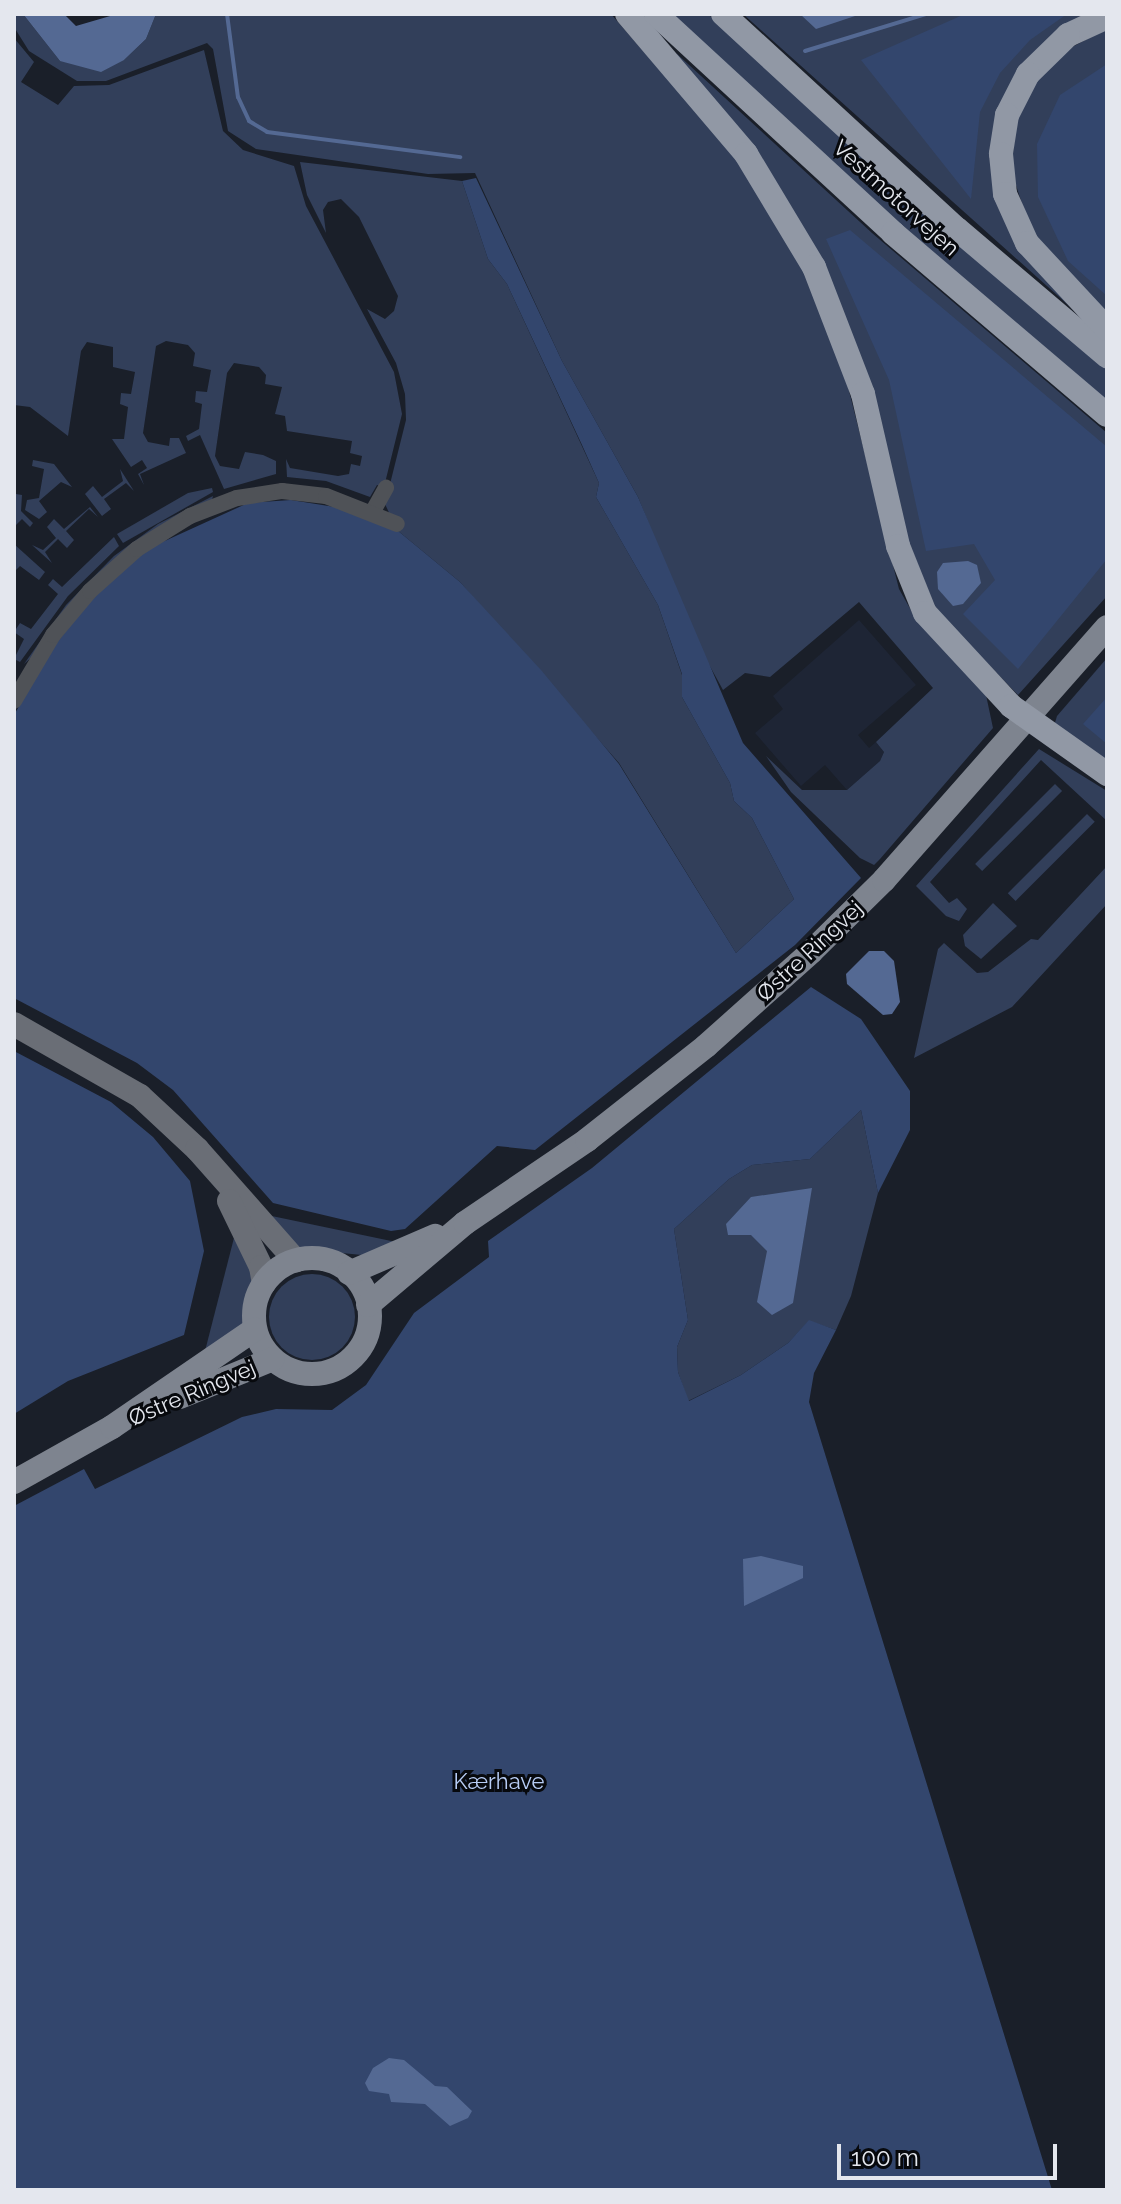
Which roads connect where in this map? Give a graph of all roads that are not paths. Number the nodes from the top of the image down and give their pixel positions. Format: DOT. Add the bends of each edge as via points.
graph roads {
  1 [pos="627,14"];
  2 [pos="656,14"];
  3 [pos="723,14"];
  4 [pos="1107,17"];
  5 [pos="1107,329"];
  6 [pos="1107,356"];
  7 [pos="1107,415"];
  8 [pos="386,488"];
  9 [pos="372,513"];
  10 [pos="397,524"];
  11 [pos="1107,627"];
  12 [pos="14,701"];
  13 [pos="1027,719"];
  14 [pos="1107,774"];
  15 [pos="14,1024"];
  16 [pos="215,1173"];
  17 [pos="465,1223"];
  18 [pos="296,1261"];
  19 [pos="349,1273"];
  20 [pos="264,1284"];
  21 [pos="368,1305"];
  22 [pos="255,1329"];
  23 [pos="273,1359"];
  24 [pos="112,1427"];
  25 [pos="14,1482"];
  1 -- 13 [label="highway" via="746,154 796,232 832,304 863,394 898,546 918,598 958,654"];
  2 -- 7 [label="highway, Vestmotorvejen" via="893,233"];
  3 -- 6 [label="highway, Vestmotorvejen" via="957,229"];
  4 -- 5 [label="highway" via="1068,35 1028,74 1007,115 1001,154 1005,194 1027,243"];
  8 -- 9 [label="street"];
  9 -- 10 [label="street"];
  9 -- 12 [label="street" via="326,496 282,491 224,503 176,524 130,555 83,598 41,653"];
  11 -- 13 [label="main road, Østre Ringvej"];
  13 -- 14 [label="highway"];
  13 -- 17 [label="main road, Østre Ringvej" via="866,899 741,1015 587,1140"];
  15 -- 16 [label="street" via="140,1096"];
  16 -- 18 [label="street"];
  16 -- 20 [label="street" via="261,1267"];
  17 -- 19 [label="main road, Østre Ringvej"];
  17 -- 21 [label="main road, Østre Ringvej"];
  18 -- 19 [label="main road" via="325,1260"];
  18 -- 20 [label="main road"];
  19 -- 21 [label="main road"];
  20 -- 22 [label="main road" via="256,1302"];
  21 -- 23 [label="main road" via="366,1337 337,1368 311,1374"];
  22 -- 23 [label="main road"];
  22 -- 24 [label="main road, Østre Ringvej"];
  23 -- 24 [label="main road, Østre Ringvej"];
  24 -- 25 [label="main road, Østre Ringvej"];
}
